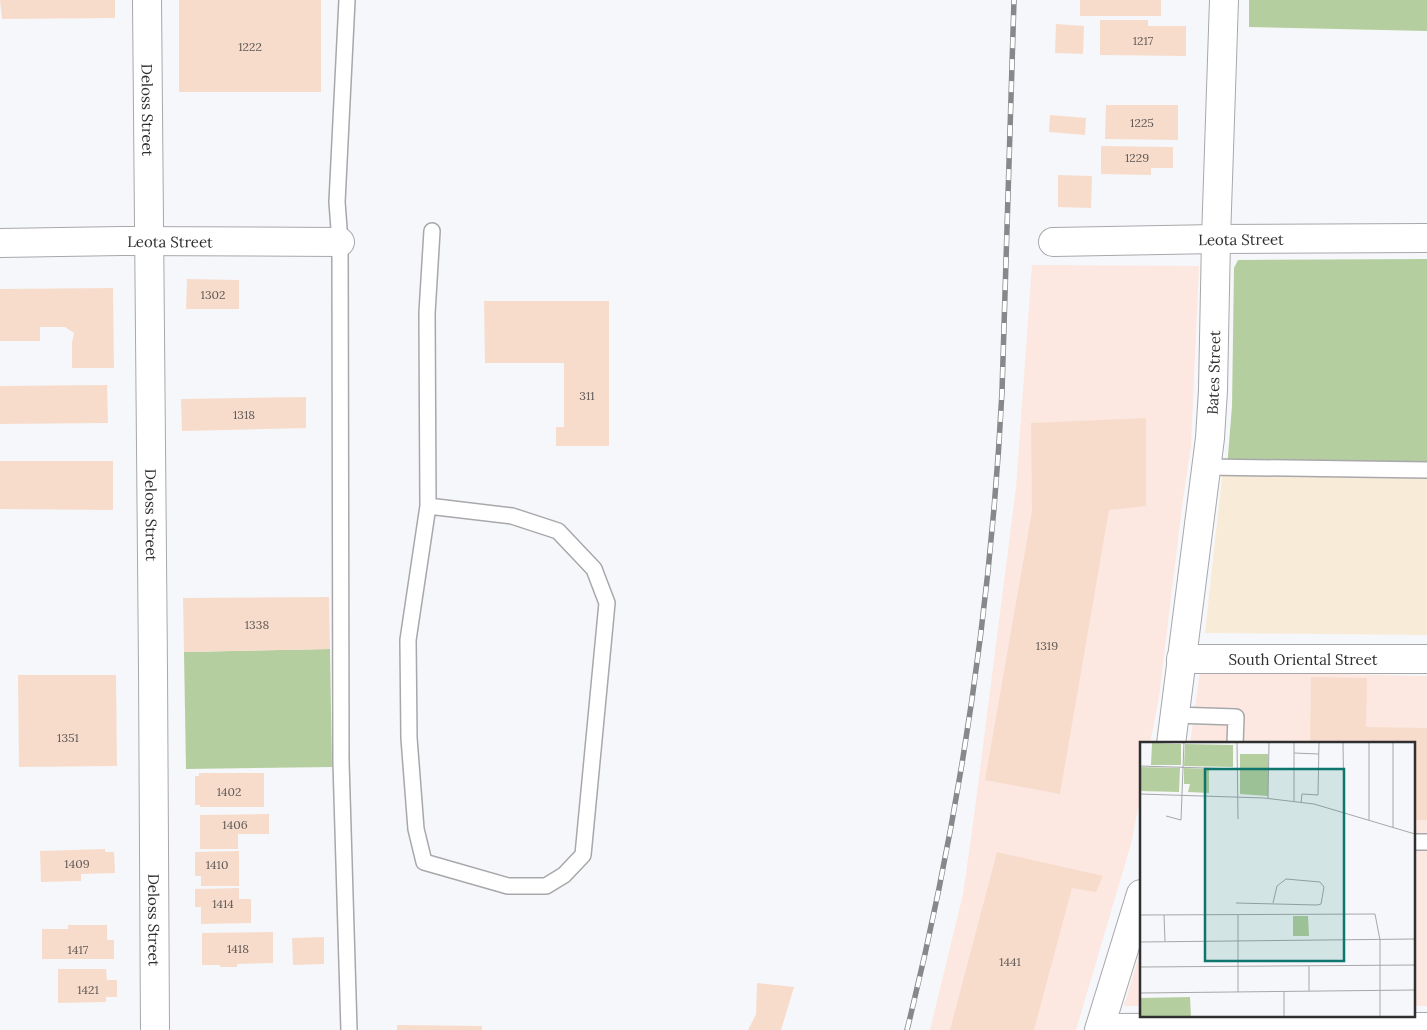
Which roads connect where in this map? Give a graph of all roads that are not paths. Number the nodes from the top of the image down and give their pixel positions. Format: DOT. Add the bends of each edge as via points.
graph roads {
  1 [pos="147,0"];
  2 [pos="346,0"];
  3 [pos="1224,0"];
  4 [pos="432,231"];
  5 [pos="1427,238"];
  6 [pos="1216,239"];
  7 [pos="149,241"];
  8 [pos="0,242"];
  9 [pos="340,242"];
  10 [pos="1053,242"];
  11 [pos="1207,467"];
  12 [pos="1427,470"];
  13 [pos="428,506"];
  14 [pos="1181,658"];
  15 [pos="1427,659"];
  16 [pos="1174,715"];
  17 [pos="1171,742"];
  18 [pos="1235,742"];
  19 [pos="1414,842"];
  20 [pos="1427,842"];
  21 [pos="1140,897"];
  22 [pos="1427,1027"];
  23 [pos="1100,1029"];
  24 [pos="155,1030"];
  25 [pos="349,1030"];
  1 -- 7 [label="street, Deloss Street"];
  2 -- 9 [label="lane" via="337,202"];
  3 -- 6 [label="street, Bates Street"];
  4 -- 13 [label="lane" via="427,313"];
  5 -- 6 [label="street, Leota Street"];
  6 -- 10 [label="street, Leota Street"];
  6 -- 11 [label="street, Bates Street"];
  7 -- 8 [label="street, Leota Street"];
  7 -- 9 [label="street, Leota Street"];
  7 -- 24 [label="street, Deloss Street"];
  9 -- 25 [label="lane" via="341,762"];
  11 -- 12 [label="lane"];
  11 -- 14 [label="street, Bates Street"];
  13 -- 13 [label="lane" via="408,640 409,738 416,829 424,862 508,886 546,886 564,875 583,855 607,602 594,569 558,532 512,516"];
  14 -- 15 [label="street, South Oriental Street"];
  14 -- 16 [label="street, Bates Street"];
  16 -- 17 [label="street, Bates Street"];
  16 -- 18 [label="lane" via="1236,717"];
  19 -- 20 [label="lane"];
  21 -- 23 [label="street"];
  22 -- 23 [label="street"];
}
